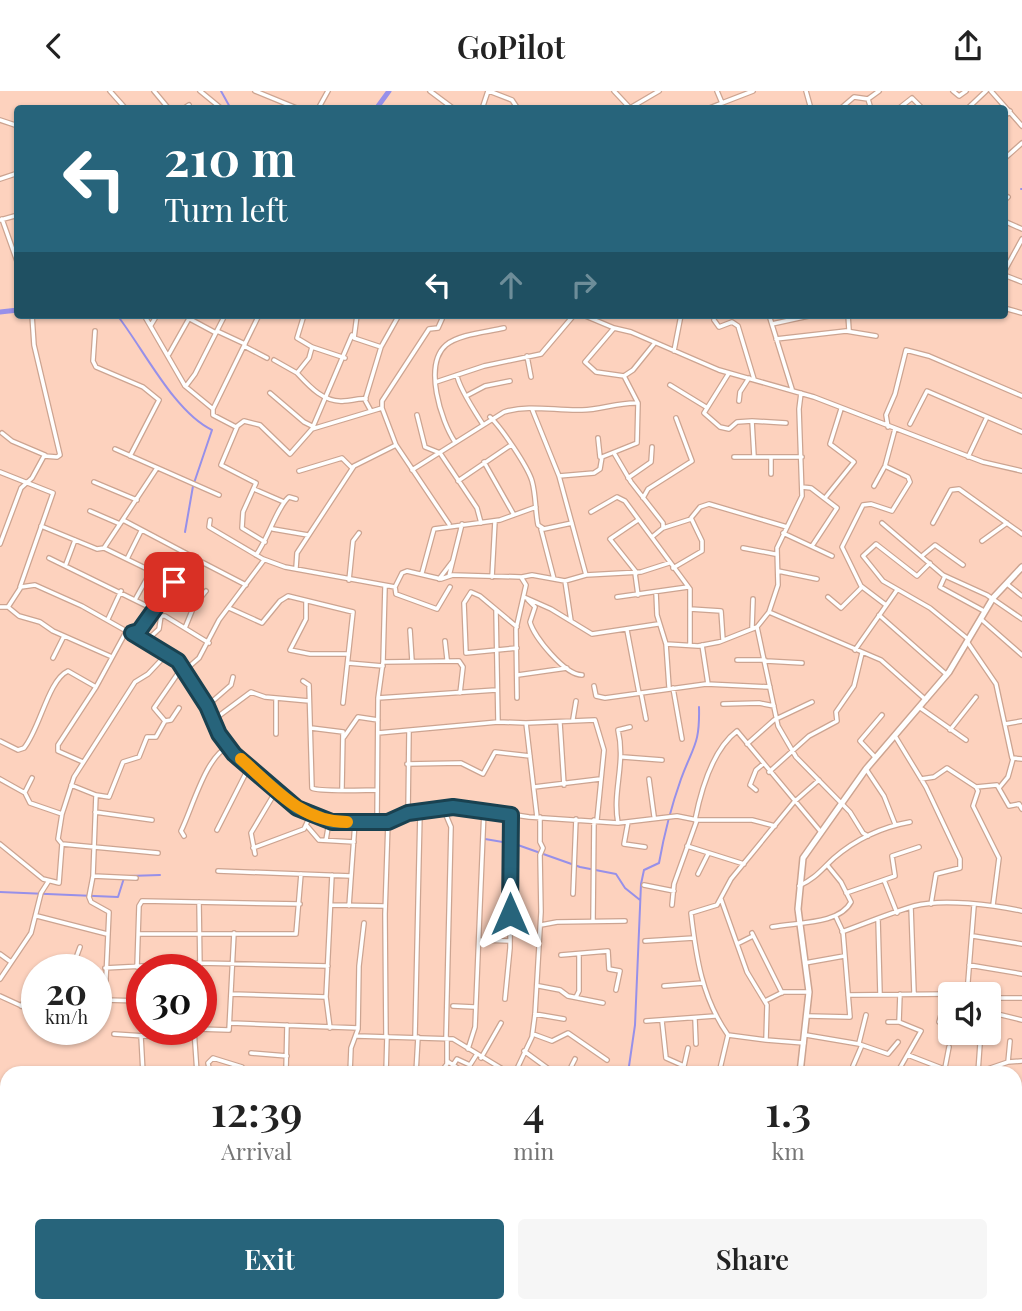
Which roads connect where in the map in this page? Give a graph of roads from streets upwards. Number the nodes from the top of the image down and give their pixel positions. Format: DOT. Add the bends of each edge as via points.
graph roads {
  1 [pos="110,91"];
  2 [pos="154,91"];
  3 [pos="201,91"];
  4 [pos="256,91"];
  5 [pos="430,91"];
  6 [pos="488,91"];
  7 [pos="614,91"];
  8 [pos="659,91"];
  9 [pos="717,91"];
  10 [pos="753,91"];
  11 [pos="879,91"];
  12 [pos="953,91"];
  13 [pos="966,91"];
  14 [pos="988,91"];
  15 [pos="868,99"];
  16 [pos="722,103"];
  17 [pos="122,105"];
  18 [pos="166,105"];
  19 [pos="217,105"];
  20 [pos="289,105"];
  21 [pos="449,105"];
  22 [pos="515,105"];
  23 [pos="627,105"];
  24 [pos="635,105"];
  25 [pos="717,105"];
  26 [pos="845,105"];
  27 [pos="870,105"];
  28 [pos="903,105"];
  29 [pos="919,105"];
  30 [pos="972,105"];
  31 [pos="1003,105"];
  32 [pos="1010,111"];
  33 [pos="1022,126"];
  34 [pos="1022,143"];
  35 [pos="1008,155"];
  36 [pos="1,220"];
  37 [pos="1021,243"];
  38 [pos="14,254"];
  39 [pos="1008,267"];
  40 [pos="32,319"];
  41 [pos="147,319"];
  42 [pos="155,319"];
  43 [pos="189,319"];
  44 [pos="193,319"];
  45 [pos="223,319"];
  46 [pos="257,319"];
  47 [pos="303,319"];
  48 [pos="357,319"];
  49 [pos="397,319"];
  50 [pos="442,319"];
  51 [pos="570,319"];
  52 [pos="593,319"];
  53 [pos="680,319"];
  54 [pos="770,319"];
  55 [pos="793,319"];
  56 [pos="848,319"];
  57 [pos="714,320"];
  58 [pos="772,324"];
  59 [pos="151,325"];
  60 [pos="504,328"];
  61 [pos="614,328"];
  62 [pos="95,331"];
  63 [pos="850,331"];
  64 [pos="216,332"];
  65 [pos="352,335"];
  66 [pos="876,336"];
  67 [pos="776,339"];
  68 [pos="654,344"];
  69 [pos="244,345"];
  70 [pos="312,347"];
  71 [pos="381,347"];
  72 [pos="674,351"];
  73 [pos="169,354"];
  74 [pos="527,356"];
  75 [pos="267,358"];
  76 [pos="345,358"];
  77 [pos="274,360"];
  78 [pos="297,373"];
  79 [pos="729,373"];
  80 [pos="457,375"];
  81 [pos="624,376"];
  82 [pos="531,377"];
  83 [pos="752,379"];
  84 [pos="510,381"];
  85 [pos="436,382"];
  86 [pos="670,385"];
  87 [pos="185,386"];
  88 [pos="787,386"];
  89 [pos="1021,389"];
  90 [pos="270,393"];
  91 [pos="801,393"];
  92 [pos="468,395"];
  93 [pos="1021,395"];
  94 [pos="326,398"];
  95 [pos="366,399"];
  96 [pos="739,401"];
  97 [pos="638,403"];
  98 [pos="706,407"];
  99 [pos="382,408"];
  100 [pos="213,409"];
  101 [pos="532,409"];
  102 [pos="841,409"];
  103 [pos="371,411"];
  104 [pos="417,415"];
  105 [pos="490,417"];
  106 [pos="987,417"];
  107 [pos="676,418"];
  108 [pos="752,421"];
  109 [pos="482,423"];
  110 [pos="786,423"];
  111 [pos="910,424"];
  112 [pos="236,427"];
  113 [pos="312,427"];
  114 [pos="888,427"];
  115 [pos="895,429"];
  116 [pos="1022,432"];
  117 [pos="2,433"];
  118 [pos="598,438"];
  119 [pos="455,442"];
  120 [pos="396,445"];
  121 [pos="511,445"];
  122 [pos="652,447"];
  123 [pos="115,449"];
  124 [pos="440,453"];
  125 [pos="614,453"];
  126 [pos="45,455"];
  127 [pos="130,456"];
  128 [pos="754,456"];
  129 [pos="734,457"];
  130 [pos="771,457"];
  131 [pos="802,457"];
  132 [pos="968,457"];
  133 [pos="600,458"];
  134 [pos="484,462"];
  135 [pos="885,466"];
  136 [pos="158,468"];
  137 [pos="352,468"];
  138 [pos="412,470"];
  139 [pos="299,471"];
  140 [pos="1022,471"];
  141 [pos="0,472"];
  142 [pos="771,474"];
  143 [pos="559,476"];
  144 [pos="628,478"];
  145 [pos="29,482"];
  146 [pos="94,482"];
  147 [pos="457,482"];
  148 [pos="874,486"];
  149 [pos="802,487"];
  150 [pos="253,489"];
  151 [pos="219,495"];
  152 [pos="643,498"];
  153 [pos="825,498"];
  154 [pos="296,499"];
  155 [pos="137,500"];
  156 [pos="284,502"];
  157 [pos="536,507"];
  158 [pos="90,510"];
  159 [pos="590,512"];
  160 [pos="514,515"];
  161 [pos="691,519"];
  162 [pos="210,520"];
  163 [pos="638,520"];
  164 [pos="495,521"];
  165 [pos="122,522"];
  166 [pos="481,523"];
  167 [pos="572,523"];
  168 [pos="882,523"];
  169 [pos="933,523"];
  170 [pos="1007,523"];
  171 [pos="449,524"];
  172 [pos="462,524"];
  173 [pos="41,526"];
  174 [pos="787,527"];
  175 [pos="663,528"];
  176 [pos="273,529"];
  177 [pos="541,529"];
  178 [pos="141,531"];
  179 [pos="359,533"];
  180 [pos="783,533"];
  181 [pos="1022,534"];
  182 [pos="308,535"];
  183 [pos="652,537"];
  184 [pos="75,540"];
  185 [pos="982,541"];
  186 [pos="265,542"];
  187 [pos="0,544"];
  188 [pos="812,546"];
  189 [pos="104,548"];
  190 [pos="743,548"];
  191 [pos="775,554"];
  192 [pos="256,555"];
  193 [pos="923,555"];
  194 [pos="832,556"];
  195 [pos="193,557"];
  196 [pos="49,558"];
  197 [pos="127,559"];
  198 [pos="264,559"];
  199 [pos="452,562"];
  200 [pos="930,563"];
  201 [pos="66,564"];
  202 [pos="963,565"];
  203 [pos="1022,567"];
  204 [pos="296,568"];
  205 [pos="674,568"];
  206 [pos="151,571"];
  207 [pos="778,571"];
  208 [pos="422,573"];
  209 [pos="636,573"];
  210 [pos="586,575"];
  211 [pos="449,576"];
  212 [pos="945,576"];
  213 [pos="492,577"];
  214 [pos="522,577"];
  215 [pos="439,579"];
  216 [pos="554,579"];
  217 [pos="817,579"];
  218 [pos="349,580"];
  219 [pos="565,581"];
  220 [pos="174,582"];
  221 [pos="1005,583"];
  222 [pos="246,585"];
  223 [pos="384,587"];
  224 [pos="395,587"];
  225 [pos="450,587"];
  226 [pos="688,587"];
  227 [pos="862,587"];
  228 [pos="19,589"];
  229 [pos="897,590"];
  230 [pos="121,591"];
  231 [pos="206,591"];
  232 [pos="656,592"];
  233 [pos="638,595"];
  234 [pos="1022,596"];
  235 [pos="617,597"];
  236 [pos="828,597"];
  237 [pos="136,598"];
  238 [pos="526,598"];
  239 [pos="753,599"];
  240 [pos="993,599"];
  241 [pos="306,602"];
  242 [pos="886,605"];
  243 [pos="0,607"];
  244 [pos="8,607"];
  245 [pos="229,608"];
  246 [pos="153,609"];
  247 [pos="690,609"];
  248 [pos="496,610"];
  249 [pos="986,611"];
  250 [pos="769,612"];
  251 [pos="879,615"];
  252 [pos="108,619"];
  253 [pos="1022,619"];
  254 [pos="982,620"];
  255 [pos="571,621"];
  256 [pos="659,624"];
  257 [pos="517,627"];
  258 [pos="185,628"];
  259 [pos="755,628"];
  260 [pos="127,630"];
  261 [pos="410,630"];
  262 [pos="627,630"];
  263 [pos="132,633"];
  264 [pos="64,636"];
  265 [pos="723,640"];
  266 [pos="445,641"];
  267 [pos="145,642"];
  268 [pos="969,642"];
  269 [pos="209,643"];
  270 [pos="666,644"];
  271 [pos="690,645"];
  272 [pos="702,645"];
  273 [pos="517,648"];
  274 [pos="496,649"];
  275 [pos="855,650"];
  276 [pos="862,653"];
  277 [pos="348,654"];
  278 [pos="165,656"];
  279 [pos="1022,656"];
  280 [pos="112,657"];
  281 [pos="53,658"];
  282 [pos="447,660"];
  283 [pos="737,660"];
  284 [pos="766,660"];
  285 [pos="412,661"];
  286 [pos="348,663"];
  287 [pos="802,663"];
  288 [pos="383,664"];
  289 [pos="566,668"];
  290 [pos="182,670"];
  291 [pos="518,675"];
  292 [pos="582,675"];
  293 [pos="947,675"];
  294 [pos="233,677"];
  295 [pos="303,681"];
  296 [pos="708,684"];
  297 [pos="594,686"];
  298 [pos="96,687"];
  299 [pos="771,687"];
  300 [pos="671,688"];
  301 [pos="496,690"];
  302 [pos="460,693"];
  303 [pos="640,693"];
  304 [pos="976,697"];
  305 [pos="276,698"];
  306 [pos="378,698"];
  307 [pos="517,698"];
  308 [pos="926,700"];
  309 [pos="309,701"];
  310 [pos="576,701"];
  311 [pos="812,702"];
  312 [pos="343,703"];
  313 [pos="723,703"];
  314 [pos="207,706"];
  315 [pos="774,706"];
  316 [pos="919,707"];
  317 [pos="179,708"];
  318 [pos="882,715"];
  319 [pos="378,717"];
  320 [pos="573,719"];
  321 [pos="646,719"];
  322 [pos="776,719"];
  323 [pos="165,721"];
  324 [pos="212,721"];
  325 [pos="1022,721"];
  326 [pos="499,722"];
  327 [pos="526,723"];
  328 [pos="560,723"];
  329 [pos="1005,724"];
  330 [pos="630,727"];
  331 [pos="310,728"];
  332 [pos="950,730"];
  333 [pos="409,731"];
  334 [pos="378,733"];
  335 [pos="276,734"];
  336 [pos="895,736"];
  337 [pos="344,739"];
  338 [pos="682,739"];
  339 [pos="966,740"];
  340 [pos="0,741"];
  341 [pos="747,744"];
  342 [pos="228,747"];
  343 [pos="793,751"];
  344 [pos="530,756"];
  345 [pos="623,757"];
  346 [pos="876,758"];
  347 [pos="1013,759"];
  348 [pos="1022,759"];
  349 [pos="662,760"];
  350 [pos="83,762"];
  351 [pos="407,764"];
  352 [pos="763,764"];
  353 [pos="249,767"];
  354 [pos="866,769"];
  355 [pos="769,772"];
  356 [pos="32,778"];
  357 [pos="0,779"];
  358 [pos="649,779"];
  359 [pos="921,779"];
  360 [pos="819,780"];
  361 [pos="599,781"];
  362 [pos="566,784"];
  363 [pos="71,785"];
  364 [pos="533,787"];
  365 [pos="976,787"];
  366 [pos="342,788"];
  367 [pos="999,788"];
  368 [pos="376,789"];
  369 [pos="756,790"];
  370 [pos="276,791"];
  371 [pos="25,793"];
  372 [pos="96,795"];
  373 [pos="794,802"];
  374 [pos="841,803"];
  375 [pos="443,808"];
  376 [pos="1022,809"];
  377 [pos="484,810"];
  378 [pos="95,812"];
  379 [pos="408,813"];
  380 [pos="420,813"];
  381 [pos="62,814"];
  382 [pos="311,814"];
  383 [pos="511,815"];
  384 [pos="654,816"];
  385 [pos="539,817"];
  386 [pos="152,820"];
  387 [pos="575,820"];
  388 [pos="595,820"];
  389 [pos="696,820"];
  390 [pos="329,822"];
  391 [pos="355,822"];
  392 [pos="377,822"];
  393 [pos="388,822"];
  394 [pos="628,822"];
  395 [pos="910,822"];
  396 [pos="618,823"];
  397 [pos="895,824"];
  398 [pos="307,826"];
  399 [pos="775,826"];
  400 [pos="217,830"];
  401 [pos="821,832"];
  402 [pos="863,833"];
  403 [pos="184,836"];
  404 [pos="868,836"];
  405 [pos="326,841"];
  406 [pos="860,841"];
  407 [pos="354,842"];
  408 [pos="0,844"];
  409 [pos="62,845"];
  410 [pos="93,846"];
  411 [pos="687,846"];
  412 [pos="646,847"];
  413 [pos="919,847"];
  414 [pos="253,848"];
  415 [pos="158,853"];
  416 [pos="708,854"];
  417 [pos="255,855"];
  418 [pos="744,864"];
  419 [pos="828,866"];
  420 [pos="218,871"];
  421 [pos="302,874"];
  422 [pos="698,874"];
  423 [pos="93,876"];
  424 [pos="332,876"];
  425 [pos="351,876"];
  426 [pos="136,878"];
  427 [pos="884,880"];
  428 [pos="48,881"];
  429 [pos="644,885"];
  430 [pos="799,886"];
  431 [pos="674,891"];
  432 [pos="846,893"];
  433 [pos="573,894"];
  434 [pos="721,898"];
  435 [pos="199,902"];
  436 [pos="300,904"];
  437 [pos="931,904"];
  438 [pos="330,905"];
  439 [pos="671,905"];
  440 [pos="993,905"];
  441 [pos="349,906"];
  442 [pos="385,906"];
  443 [pos="974,906"];
  444 [pos="911,907"];
  445 [pos="1022,911"];
  446 [pos="897,913"];
  447 [pos="37,916"];
  448 [pos="836,917"];
  449 [pos="878,919"];
  450 [pos="593,921"];
  451 [pos="625,921"];
  452 [pos="799,922"];
  453 [pos="364,923"];
  454 [pos="541,925"];
  455 [pos="772,927"];
  456 [pos="198,932"];
  457 [pos="842,932"];
  458 [pos="234,933"];
  459 [pos="107,934"];
  460 [pos="138,934"];
  461 [pos="973,936"];
  462 [pos="694,938"];
  463 [pos="479,940"];
  464 [pos="510,941"];
  465 [pos="645,941"];
  466 [pos="737,944"];
  467 [pos="1022,944"];
  468 [pos="80,947"];
  469 [pos="0,954"];
  470 [pos="76,954"];
  471 [pos="106,954"];
  472 [pos="137,954"];
  473 [pos="199,954"];
  474 [pos="561,955"];
  475 [pos="579,955"];
  476 [pos="845,956"];
  477 [pos="11,962"];
  478 [pos="217,963"];
  479 [pos="231,963"];
  480 [pos="806,963"];
  481 [pos="969,965"];
  482 [pos="328,966"];
  483 [pos="1022,974"];
  484 [pos="0,979"];
  485 [pos="968,982"];
  486 [pos="703,983"];
  487 [pos="538,986"];
  488 [pos="664,986"];
  489 [pos="616,990"];
  490 [pos="809,992"];
  491 [pos="782,993"];
  492 [pos="914,993"];
  493 [pos="231,994"];
  494 [pos="880,994"];
  495 [pos="900,994"];
  496 [pos="938,994"];
  497 [pos="849,995"];
  498 [pos="0,996"];
  499 [pos="326,997"];
  500 [pos="576,997"];
  501 [pos="1001,997"];
  502 [pos="1022,998"];
  503 [pos="505,999"];
  504 [pos="765,1001"];
  505 [pos="603,1003"];
  506 [pos="21,1006"];
  507 [pos="453,1006"];
  508 [pos="474,1007"];
  509 [pos="536,1014"];
  510 [pos="866,1015"];
  511 [pos="1001,1015"];
  512 [pos="715,1016"];
  513 [pos="807,1016"];
  514 [pos="564,1019"];
  515 [pos="695,1019"];
  516 [pos="646,1020"];
  517 [pos="1022,1020"];
  518 [pos="662,1021"];
  519 [pos="899,1021"];
  520 [pos="888,1022"];
  521 [pos="230,1023"];
  522 [pos="501,1023"];
  523 [pos="287,1025"];
  524 [pos="330,1028"];
  525 [pos="358,1028"];
  526 [pos="217,1030"];
  527 [pos="114,1034"];
  528 [pos="533,1034"];
  529 [pos="126,1035"];
  530 [pos="728,1035"];
  531 [pos="806,1035"];
  532 [pos="357,1036"];
  533 [pos="386,1036"];
  534 [pos="416,1037"];
  535 [pos="446,1038"];
  536 [pos="766,1040"];
  537 [pos="1010,1041"];
  538 [pos="898,1042"];
  539 [pos="806,1043"];
  540 [pos="696,1044"];
  541 [pos="861,1044"];
  542 [pos="141,1045"];
  543 [pos="196,1045"];
  544 [pos="980,1045"];
  545 [pos="949,1047"];
  546 [pos="688,1048"];
  547 [pos="468,1049"];
  548 [pos="524,1051"];
  549 [pos="251,1053"];
  550 [pos="477,1054"];
  551 [pos="908,1055"];
  552 [pos="286,1056"];
  553 [pos="481,1058"];
  554 [pos="575,1059"];
  555 [pos="607,1060"];
  556 [pos="447,1061"];
  557 [pos="1022,1061"];
  558 [pos="1008,1062"];
  559 [pos="453,1065"];
  560 [pos="143,1066"];
  561 [pos="197,1066"];
  562 [pos="209,1066"];
  563 [pos="239,1066"];
  564 [pos="286,1066"];
  565 [pos="350,1066"];
  566 [pos="386,1066"];
  567 [pos="416,1066"];
  568 [pos="444,1066"];
  569 [pos="495,1066"];
  570 [pos="518,1066"];
  571 [pos="544,1066"];
  572 [pos="572,1066"];
  573 [pos="684,1066"];
  574 [pos="721,1066"];
  575 [pos="802,1066"];
  576 [pos="853,1066"];
  577 [pos="901,1066"];
  578 [pos="933,1066"];
  579 [pos="945,1066"];
  580 [pos="978,1066"];
  581 [pos="996,1066"];
  1 -- 17 [label="street"];
  2 -- 18 [label="street"];
  3 -- 19 [label="street"];
  4 -- 20 [label="street"];
  5 -- 21 [label="street"];
  6 -- 22 [label="street"];
  7 -- 23 [label="street"];
  8 -- 24 [label="street"];
  9 -- 16 [label="street"];
  10 -- 16 [label="street"];
  11 -- 15 [label="street"];
  12 -- 13 [label="street" via="959,96"];
  14 -- 30 [label="street"];
  14 -- 31 [label="street"];
  15 -- 26 [label="street" via="856,96"];
  15 -- 27 [label="street"];
  16 -- 25 [label="street"];
  28 -- 29 [label="street" via="912,97"];
  32 -- 33 [label="street"];
  34 -- 35 [label="street"];
  36 -- 38 [label="street"];
  37 -- 39 [label="street"];
  40 -- 126 [label="street" via="34,345 60,454"];
  41 -- 59 [label="street"];
  42 -- 59 [label="street"];
  43 -- 73 [label="street"];
  44 -- 64 [label="street"];
  45 -- 64 [label="street"];
  46 -- 69 [label="street"];
  47 -- 70 [label="street" via="297,338"];
  48 -- 65 [label="street"];
  49 -- 71 [label="street"];
  50 -- 99 [label="street" via="438,328 429,329 419,342"];
  51 -- 74 [label="street" via="544,352"];
  52 -- 61 [label="street"];
  53 -- 72 [label="street"];
  54 -- 58 [label="street"];
  55 -- 58 [label="street"];
  56 -- 63 [label="street"];
  57 -- 83 [label="street" via="719,327 732,322 738,326"];
  58 -- 67 [label="street"];
  59 -- 73 [label="street"];
  60 -- 85 [label="street" via="447,344"];
  61 -- 68 [label="street"];
  61 -- 81 [label="street" via="585,362 596,372"];
  62 -- 127 [label="street" via="96,367 143,387 159,400"];
  63 -- 66 [label="street"];
  63 -- 67 [label="street"];
  64 -- 69 [label="street"];
  64 -- 87 [label="street"];
  65 -- 71 [label="street"];
  65 -- 76 [label="street"];
  67 -- 88 [label="street"];
  68 -- 72 [label="street"];
  68 -- 81 [label="street"];
  69 -- 75 [label="street"];
  69 -- 100 [label="street"];
  70 -- 76 [label="street"];
  70 -- 78 [label="street"];
  71 -- 95 [label="street"];
  72 -- 79 [label="street"];
  73 -- 87 [label="street"];
  74 -- 80 [label="street"];
  74 -- 82 [label="street"];
  76 -- 94 [label="street"];
  77 -- 78 [label="street"];
  78 -- 94 [label="street"];
  79 -- 83 [label="street"];
  79 -- 98 [label="street"];
  80 -- 85 [label="street"];
  80 -- 92 [label="street"];
  81 -- 97 [label="street"];
  83 -- 88 [label="street"];
  83 -- 96 [label="street" via="740,392"];
  84 -- 92 [label="street"];
  85 -- 119 [label="street" via="439,413"];
  86 -- 98 [label="street"];
  87 -- 100 [label="street"];
  88 -- 91 [label="street"];
  89 -- 93 [label="street"];
  90 -- 113 [label="street"];
  91 -- 102 [label="street"];
  91 -- 131 [label="street"];
  92 -- 109 [label="street"];
  93 -- 114 [label="street" via="906,350 886,415"];
  94 -- 95 [label="street"];
  94 -- 113 [label="street"];
  95 -- 103 [label="street"];
  97 -- 101 [label="street" via="586,410"];
  97 -- 125 [label="street" via="637,443"];
  98 -- 108 [label="street" via="704,413 720,427 729,429 737,422"];
  99 -- 103 [label="street"];
  99 -- 120 [label="street"];
  100 -- 112 [label="street" via="218,418"];
  101 -- 105 [label="street" via="514,408"];
  101 -- 143 [label="street"];
  102 -- 114 [label="street"];
  102 -- 153 [label="street" via="830,444 854,462"];
  103 -- 113 [label="street"];
  104 -- 124 [label="street" via="425,447"];
  105 -- 109 [label="street"];
  105 -- 121 [label="street"];
  106 -- 111 [label="street" via="927,391"];
  106 -- 116 [label="street"];
  106 -- 132 [label="street"];
  107 -- 152 [label="street" via="692,461 648,489"];
  108 -- 110 [label="street"];
  108 -- 128 [label="street"];
  109 -- 119 [label="street"];
  112 -- 113 [label="street" via="244,421 260,425 290,454"];
  112 -- 150 [label="street" via="221,465 256,483"];
  114 -- 115 [label="street"];
  115 -- 132 [label="street"];
  115 -- 135 [label="street"];
  117 -- 126 [label="street"];
  118 -- 133 [label="street"];
  119 -- 124 [label="street"];
  120 -- 137 [label="street"];
  120 -- 138 [label="street"];
  121 -- 134 [label="street"];
  121 -- 157 [label="street" via="531,478"];
  122 -- 144 [label="street" via="651,462"];
  123 -- 127 [label="street"];
  124 -- 138 [label="street"];
  124 -- 147 [label="street"];
  125 -- 133 [label="street"];
  125 -- 144 [label="street"];
  126 -- 145 [label="street"];
  127 -- 136 [label="street"];
  128 -- 129 [label="street"];
  128 -- 130 [label="street"];
  130 -- 131 [label="street"];
  130 -- 142 [label="street"];
  131 -- 149 [label="street"];
  132 -- 140 [label="street"];
  133 -- 143 [label="street" via="600,469 594,473"];
  134 -- 147 [label="street"];
  134 -- 160 [label="street"];
  135 -- 148 [label="street"];
  135 -- 227 [label="street" via="910,482 892,511 863,505 844,539 842,547"];
  136 -- 151 [label="street"];
  136 -- 155 [label="street"];
  137 -- 139 [label="street" via="342,458"];
  137 -- 182 [label="street"];
  138 -- 171 [label="street"];
  141 -- 145 [label="street"];
  143 -- 167 [label="street"];
  144 -- 152 [label="street"];
  145 -- 173 [label="street" via="53,493"];
  145 -- 187 [label="street" via="19,492"];
  146 -- 155 [label="street"];
  147 -- 166 [label="street" via="477,508"];
  149 -- 153 [label="street"];
  149 -- 174 [label="street"];
  150 -- 156 [label="street"];
  150 -- 186 [label="street" via="242,528"];
  152 -- 175 [label="street"];
  153 -- 188 [label="street" via="837,508"];
  154 -- 156 [label="street" via="289,497"];
  155 -- 165 [label="street"];
  156 -- 176 [label="street"];
  157 -- 160 [label="street"];
  157 -- 177 [label="street"];
  158 -- 165 [label="street"];
  159 -- 163 [label="street" via="619,496"];
  160 -- 164 [label="street"];
  161 -- 174 [label="street" via="700,507 710,504"];
  161 -- 175 [label="street"];
  161 -- 205 [label="street" via="702,548 695,558"];
  162 -- 192 [label="street" via="209,527"];
  163 -- 183 [label="street"];
  163 -- 209 [label="street" via="610,539"];
  164 -- 166 [label="street"];
  164 -- 213 [label="street"];
  165 -- 178 [label="street"];
  165 -- 189 [label="street"];
  166 -- 172 [label="street"];
  167 -- 177 [label="street"];
  167 -- 210 [label="street"];
  168 -- 193 [label="street"];
  169 -- 170 [label="street" via="955,488"];
  170 -- 181 [label="street"];
  170 -- 185 [label="street"];
  171 -- 172 [label="street"];
  171 -- 208 [label="street" via="432,531"];
  172 -- 199 [label="street"];
  173 -- 184 [label="street"];
  173 -- 228 [label="street"];
  174 -- 180 [label="street"];
  175 -- 183 [label="street"];
  176 -- 182 [label="street"];
  176 -- 186 [label="street"];
  177 -- 216 [label="street"];
  178 -- 195 [label="street"];
  178 -- 197 [label="street"];
  179 -- 218 [label="street" via="353,541"];
  180 -- 188 [label="street"];
  180 -- 191 [label="street"];
  182 -- 204 [label="street" via="297,552"];
  183 -- 205 [label="street"];
  184 -- 189 [label="street"];
  184 -- 201 [label="street"];
  186 -- 192 [label="street"];
  188 -- 194 [label="street"];
  189 -- 197 [label="street"];
  190 -- 191 [label="street"];
  191 -- 207 [label="street"];
  192 -- 198 [label="street"];
  193 -- 200 [label="street"];
  193 -- 202 [label="street" via="935,545"];
  195 -- 220 [label="street"];
  195 -- 222 [label="street"];
  196 -- 201 [label="street"];
  197 -- 206 [label="street"];
  198 -- 204 [label="street"];
  198 -- 222 [label="street"];
  199 -- 211 [label="street"];
  199 -- 215 [label="street"];
  200 -- 212 [label="street"];
  200 -- 229 [label="street" via="917,576 874,545 864,559 873,573"];
  201 -- 230 [label="street"];
  203 -- 221 [label="street"];
  204 -- 218 [label="street"];
  205 -- 209 [label="street"];
  205 -- 226 [label="street"];
  206 -- 220 [label="street"];
  206 -- 237 [label="street"];
  207 -- 217 [label="street"];
  207 -- 250 [label="street" via="777,593"];
  208 -- 215 [label="street"];
  208 -- 224 [label="street" via="404,572"];
  209 -- 210 [label="street"];
  209 -- 233 [label="street"];
  210 -- 219 [label="street"];
  211 -- 213 [label="street"];
  211 -- 215 [label="street"];
  212 -- 240 [label="street"];
  212 -- 249 [label="street" via="940,587"];
  213 -- 214 [label="street"];
  214 -- 216 [label="street"];
  214 -- 238 [label="street"];
  216 -- 219 [label="street"];
  218 -- 223 [label="street"];
  219 -- 255 [label="street"];
  220 -- 246 [label="street"];
  221 -- 234 [label="street"];
  221 -- 240 [label="street"];
  222 -- 245 [label="street"];
  223 -- 224 [label="street"];
  223 -- 288 [label="street"];
  224 -- 225 [label="street" via="396,594 436,609"];
  226 -- 232 [label="street"];
  226 -- 247 [label="street"];
  227 -- 236 [label="street" via="842,608"];
  227 -- 242 [label="street"];
  228 -- 244 [label="street"];
  228 -- 252 [label="street" via="35,585"];
  229 -- 242 [label="street"];
  229 -- 268 [label="street" via="930,608"];
  230 -- 237 [label="street"];
  230 -- 252 [label="street"];
  231 -- 258 [label="street"];
  232 -- 233 [label="street"];
  232 -- 256 [label="street"];
  233 -- 235 [label="street"];
  237 -- 246 [label="street"];
  238 -- 255 [label="street"];
  238 -- 257 [label="street"];
  238 -- 289 [label="street" via="535,607 530,622 533,631"];
  239 -- 259 [label="street"];
  240 -- 249 [label="street"];
  240 -- 253 [label="street"];
  241 -- 245 [label="street" via="285,597 262,623"];
  241 -- 277 [label="street" via="353,612"];
  241 -- 277 [label="street" via="306,619 290,650"];
  242 -- 251 [label="street"];
  243 -- 244 [label="street"];
  244 -- 264 [label="street"];
  245 -- 269 [label="street"];
  246 -- 263 [label="street" via="139,631"];
  247 -- 265 [label="street" via="721,611"];
  247 -- 271 [label="street"];
  248 -- 257 [label="street"];
  248 -- 274 [label="street"];
  248 -- 274 [label="street" via="471,592 464,603 465,652"];
  249 -- 254 [label="street"];
  250 -- 259 [label="street"];
  250 -- 275 [label="street"];
  251 -- 275 [label="street"];
  251 -- 293 [label="street"];
  252 -- 260 [label="street"];
  254 -- 268 [label="street"];
  254 -- 279 [label="street"];
  255 -- 262 [label="street" via="592,634"];
  256 -- 262 [label="street"];
  256 -- 270 [label="street"];
  257 -- 273 [label="street"];
  258 -- 267 [label="street" via="161,617 159,629"];
  258 -- 269 [label="street"];
  259 -- 265 [label="street"];
  259 -- 284 [label="street"];
  260 -- 263 [label="street"];
  260 -- 280 [label="street"];
  261 -- 285 [label="street"];
  262 -- 303 [label="street"];
  263 -- 267 [label="street"];
  264 -- 280 [label="street"];
  264 -- 281 [label="street"];
  265 -- 272 [label="street"];
  266 -- 282 [label="street"];
  267 -- 278 [label="street"];
  268 -- 293 [label="street"];
  268 -- 329 [label="street" via="994,678"];
  269 -- 290 [label="street" via="194,664"];
  270 -- 271 [label="street"];
  270 -- 300 [label="street"];
  271 -- 272 [label="street"];
  272 -- 296 [label="street"];
  273 -- 274 [label="street"];
  273 -- 291 [label="street"];
  274 -- 301 [label="street"];
  275 -- 276 [label="street"];
  276 -- 308 [label="street" via="881,660"];
  276 -- 343 [label="street" via="854,686 835,712 836,721"];
  277 -- 286 [label="street"];
  278 -- 290 [label="street" via="176,659"];
  278 -- 350 [label="street" via="135,682"];
  280 -- 298 [label="street"];
  282 -- 285 [label="street"];
  282 -- 302 [label="street" via="459,661 463,667"];
  283 -- 284 [label="street"];
  284 -- 287 [label="street"];
  284 -- 299 [label="street"];
  285 -- 288 [label="street"];
  286 -- 288 [label="street"];
  286 -- 312 [label="street"];
  288 -- 306 [label="street"];
  289 -- 291 [label="street"];
  289 -- 292 [label="street"];
  290 -- 314 [label="street"];
  290 -- 323 [label="street" via="154,708"];
  291 -- 307 [label="street"];
  293 -- 308 [label="street"];
  294 -- 314 [label="street" via="231,685"];
  295 -- 309 [label="street" via="309,685"];
  296 -- 299 [label="street"];
  296 -- 300 [label="street"];
  297 -- 303 [label="street" via="600,697"];
  298 -- 340 [label="street" via="64,672 24,748 18,750"];
  298 -- 350 [label="street" via="57,748"];
  299 -- 315 [label="street"];
  300 -- 303 [label="street"];
  300 -- 338 [label="street"];
  301 -- 302 [label="street"];
  301 -- 326 [label="street"];
  302 -- 306 [label="street"];
  303 -- 321 [label="street"];
  304 -- 332 [label="street"];
  305 -- 309 [label="street"];
  305 -- 324 [label="street" via="250,692"];
  305 -- 335 [label="street"];
  306 -- 319 [label="street"];
  308 -- 316 [label="street"];
  309 -- 331 [label="street"];
  310 -- 320 [label="street"];
  311 -- 322 [label="street"];
  313 -- 315 [label="street"];
  314 -- 324 [label="street"];
  315 -- 322 [label="street"];
  316 -- 332 [label="street"];
  316 -- 336 [label="street"];
  317 -- 323 [label="street"];
  318 -- 346 [label="street" via="860,741"];
  319 -- 334 [label="street"];
  319 -- 337 [label="street" via="358,717"];
  320 -- 328 [label="street"];
  320 -- 361 [label="street" via="596,722 604,750"];
  322 -- 341 [label="street"];
  322 -- 343 [label="street"];
  323 -- 372 [label="street" via="156,737 147,737 139,757 123,762 109,797"];
  324 -- 342 [label="street"];
  325 -- 329 [label="street"];
  326 -- 327 [label="street"];
  326 -- 333 [label="street"];
  327 -- 328 [label="street"];
  327 -- 344 [label="street"];
  328 -- 362 [label="street"];
  329 -- 347 [label="street"];
  330 -- 345 [label="street" via="618,730"];
  331 -- 337 [label="street" via="340,730"];
  331 -- 366 [label="street" via="312,788"];
  332 -- 339 [label="street"];
  333 -- 334 [label="street"];
  333 -- 351 [label="street"];
  334 -- 368 [label="street"];
  336 -- 346 [label="street"];
  336 -- 359 [label="street"];
  337 -- 366 [label="street"];
  341 -- 352 [label="street"];
  341 -- 389 [label="street" via="736,731 725,744 704,786"];
  342 -- 353 [label="street"];
  342 -- 403 [label="street" via="209,767 180,832"];
  343 -- 355 [label="street"];
  343 -- 360 [label="street"];
  344 -- 351 [label="street" via="495,753 483,775 461,763"];
  344 -- 364 [label="street"];
  345 -- 349 [label="street"];
  345 -- 396 [label="street"];
  346 -- 354 [label="street"];
  347 -- 348 [label="street"];
  347 -- 367 [label="street"];
  350 -- 363 [label="street"];
  351 -- 379 [label="street"];
  352 -- 355 [label="street"];
  352 -- 369 [label="street" via="750,780"];
  353 -- 370 [label="street"];
  353 -- 400 [label="street"];
  354 -- 374 [label="street"];
  354 -- 397 [label="street"];
  355 -- 373 [label="street"];
  356 -- 371 [label="street"];
  357 -- 371 [label="street"];
  358 -- 384 [label="street"];
  359 -- 365 [label="street" via="947,768"];
  359 -- 437 [label="street" via="961,865 936,874"];
  360 -- 373 [label="street"];
  360 -- 374 [label="street"];
  361 -- 362 [label="street"];
  361 -- 388 [label="street"];
  362 -- 364 [label="street"];
  363 -- 372 [label="street"];
  363 -- 381 [label="street"];
  364 -- 385 [label="street"];
  365 -- 367 [label="street" via="994,784"];
  365 -- 440 [label="street" via="973,806 999,858"];
  366 -- 368 [label="street"];
  367 -- 376 [label="street" via="1009,806 1019,804"];
  368 -- 392 [label="street"];
  370 -- 382 [label="street"];
  370 -- 414 [label="street" via="251,833"];
  371 -- 381 [label="street" via="30,803"];
  372 -- 378 [label="street"];
  373 -- 399 [label="street"];
  373 -- 401 [label="street"];
  374 -- 401 [label="street"];
  374 -- 402 [label="street"];
  375 -- 377 [label="street"];
  375 -- 380 [label="street"];
  375 -- 535 [label="street" via="451,827"];
  377 -- 383 [label="street"];
  377 -- 463 [label="street"];
  378 -- 386 [label="street"];
  378 -- 410 [label="street"];
  379 -- 380 [label="street"];
  379 -- 393 [label="street"];
  380 -- 534 [label="street"];
  381 -- 409 [label="street" via="58,839"];
  382 -- 390 [label="street"];
  382 -- 398 [label="street"];
  383 -- 385 [label="street"];
  383 -- 464 [label="street"];
  384 -- 389 [label="street"];
  384 -- 394 [label="street"];
  385 -- 387 [label="street"];
  385 -- 454 [label="street"];
  387 -- 388 [label="street"];
  387 -- 433 [label="street"];
  388 -- 396 [label="street"];
  388 -- 450 [label="street"];
  389 -- 399 [label="street" via="752,820"];
  389 -- 411 [label="street"];
  390 -- 391 [label="street"];
  390 -- 405 [label="street"];
  391 -- 392 [label="street"];
  391 -- 407 [label="street"];
  392 -- 393 [label="street"];
  393 -- 442 [label="street"];
  394 -- 396 [label="street"];
  394 -- 412 [label="street" via="625,845"];
  395 -- 397 [label="street"];
  397 -- 404 [label="street"];
  398 -- 405 [label="street" via="316,839"];
  398 -- 414 [label="street"];
  399 -- 418 [label="street"];
  401 -- 430 [label="street" via="803,858"];
  402 -- 404 [label="street"];
  402 -- 406 [label="street"];
  404 -- 406 [label="street"];
  405 -- 407 [label="street"];
  406 -- 419 [label="street"];
  407 -- 425 [label="street"];
  408 -- 428 [label="street"];
  409 -- 410 [label="street"];
  409 -- 428 [label="street" via="61,882"];
  410 -- 415 [label="street"];
  410 -- 423 [label="street"];
  411 -- 416 [label="street"];
  411 -- 431 [label="street"];
  413 -- 427 [label="street" via="892,856 896,874"];
  414 -- 417 [label="street"];
  416 -- 418 [label="street"];
  416 -- 422 [label="street"];
  418 -- 434 [label="street"];
  419 -- 430 [label="street"];
  419 -- 432 [label="street"];
  420 -- 421 [label="street"];
  421 -- 424 [label="street"];
  421 -- 436 [label="street"];
  423 -- 426 [label="street"];
  423 -- 459 [label="street" via="89,900 109,912"];
  424 -- 425 [label="street"];
  424 -- 438 [label="street"];
  425 -- 441 [label="street"];
  427 -- 432 [label="street"];
  427 -- 446 [label="street"];
  428 -- 447 [label="street"];
  429 -- 431 [label="street"];
  430 -- 452 [label="street"];
  431 -- 439 [label="street"];
  432 -- 448 [label="street" via="850,905"];
  434 -- 462 [label="street" via="714,907 691,913"];
  434 -- 466 [label="street"];
  435 -- 436 [label="street"];
  435 -- 456 [label="street"];
  435 -- 460 [label="street" via="142,901"];
  436 -- 458 [label="street" via="296,934"];
  437 -- 443 [label="street"];
  437 -- 444 [label="street"];
  438 -- 441 [label="street"];
  438 -- 482 [label="street"];
  440 -- 443 [label="street"];
  440 -- 445 [label="street"];
  441 -- 442 [label="street"];
  442 -- 533 [label="street"];
  443 -- 461 [label="street"];
  444 -- 446 [label="street"];
  444 -- 492 [label="street"];
  446 -- 449 [label="street"];
  447 -- 459 [label="street"];
  447 -- 477 [label="street"];
  448 -- 452 [label="street"];
  448 -- 457 [label="street"];
  449 -- 457 [label="street"];
  449 -- 494 [label="street"];
  450 -- 451 [label="street"];
  450 -- 454 [label="street"];
  452 -- 455 [label="street"];
  452 -- 480 [label="street"];
  453 -- 525 [label="street"];
  454 -- 487 [label="street"];
  456 -- 458 [label="street"];
  456 -- 460 [label="street"];
  456 -- 473 [label="street"];
  457 -- 476 [label="street"];
  458 -- 479 [label="street"];
  459 -- 471 [label="street"];
  460 -- 472 [label="street"];
  461 -- 467 [label="street"];
  461 -- 481 [label="street"];
  462 -- 465 [label="street"];
  462 -- 486 [label="street"];
  463 -- 464 [label="street"];
  463 -- 508 [label="street"];
  464 -- 503 [label="street"];
  466 -- 491 [label="street" via="752,935"];
  466 -- 504 [label="street"];
  468 -- 470 [label="street"];
  469 -- 477 [label="street"];
  474 -- 475 [label="street"];
  475 -- 489 [label="street" via="608,951 609,969 621,972"];
  475 -- 500 [label="street"];
  476 -- 480 [label="street"];
  476 -- 497 [label="street"];
  477 -- 484 [label="street"];
  478 -- 479 [label="street"];
  479 -- 482 [label="street"];
  479 -- 493 [label="street"];
  480 -- 490 [label="street"];
  481 -- 483 [label="street"];
  481 -- 485 [label="street"];
  482 -- 499 [label="street"];
  486 -- 488 [label="street"];
  486 -- 512 [label="street"];
  487 -- 500 [label="street"];
  487 -- 509 [label="street"];
  490 -- 491 [label="street"];
  490 -- 513 [label="street"];
  491 -- 504 [label="street"];
  492 -- 495 [label="street"];
  492 -- 496 [label="street"];
  493 -- 499 [label="street"];
  493 -- 521 [label="street"];
  494 -- 495 [label="street"];
  494 -- 497 [label="street"];
  495 -- 519 [label="street"];
  497 -- 513 [label="street" via="849,1019"];
  498 -- 506 [label="street"];
  499 -- 524 [label="street"];
  500 -- 505 [label="street"];
  501 -- 502 [label="street"];
  504 -- 536 [label="street"];
  507 -- 508 [label="street"];
  508 -- 547 [label="street" via="475,1027"];
  509 -- 514 [label="street"];
  509 -- 528 [label="street"];
  510 -- 541 [label="street"];
  511 -- 517 [label="street"];
  512 -- 515 [label="street"];
  512 -- 530 [label="street"];
  513 -- 531 [label="street"];
  515 -- 518 [label="street"];
  515 -- 540 [label="street"];
  516 -- 518 [label="street"];
  518 -- 573 [label="street" via="666,1058"];
  519 -- 520 [label="street"];
  519 -- 551 [label="street" via="921,1031"];
  521 -- 523 [label="street"];
  521 -- 526 [label="street" via="228,1030"];
  522 -- 553 [label="street"];
  523 -- 524 [label="street"];
  523 -- 552 [label="street"];
  524 -- 525 [label="street"];
  525 -- 532 [label="street"];
  527 -- 529 [label="street"];
  528 -- 548 [label="street"];
  528 -- 555 [label="street" via="552,1041 568,1033"];
  530 -- 536 [label="street"];
  530 -- 574 [label="street"];
  531 -- 539 [label="street"];
  531 -- 541 [label="street"];
  532 -- 533 [label="street"];
  532 -- 565 [label="street"];
  533 -- 534 [label="street"];
  533 -- 566 [label="street"];
  534 -- 535 [label="street"];
  534 -- 567 [label="street"];
  535 -- 547 [label="street"];
  535 -- 556 [label="street"];
  536 -- 539 [label="street"];
  537 -- 558 [label="street"];
  538 -- 541 [label="street" via="888,1054"];
  539 -- 575 [label="street"];
  541 -- 576 [label="street"];
  542 -- 560 [label="street"];
  543 -- 561 [label="street"];
  544 -- 580 [label="street"];
  545 -- 579 [label="street"];
  546 -- 573 [label="street"];
  547 -- 550 [label="street"];
  548 -- 570 [label="street"];
  548 -- 571 [label="street"];
  549 -- 552 [label="street"];
  550 -- 553 [label="street"];
  550 -- 559 [label="street" via="470,1065 457,1059"];
  551 -- 577 [label="street"];
  551 -- 578 [label="street"];
  552 -- 564 [label="street"];
  553 -- 569 [label="street"];
  554 -- 572 [label="street"];
  556 -- 559 [label="street"];
  556 -- 568 [label="street"];
  557 -- 558 [label="street"];
  558 -- 581 [label="street"];
  562 -- 563 [label="street" via="213,1058"];
}
